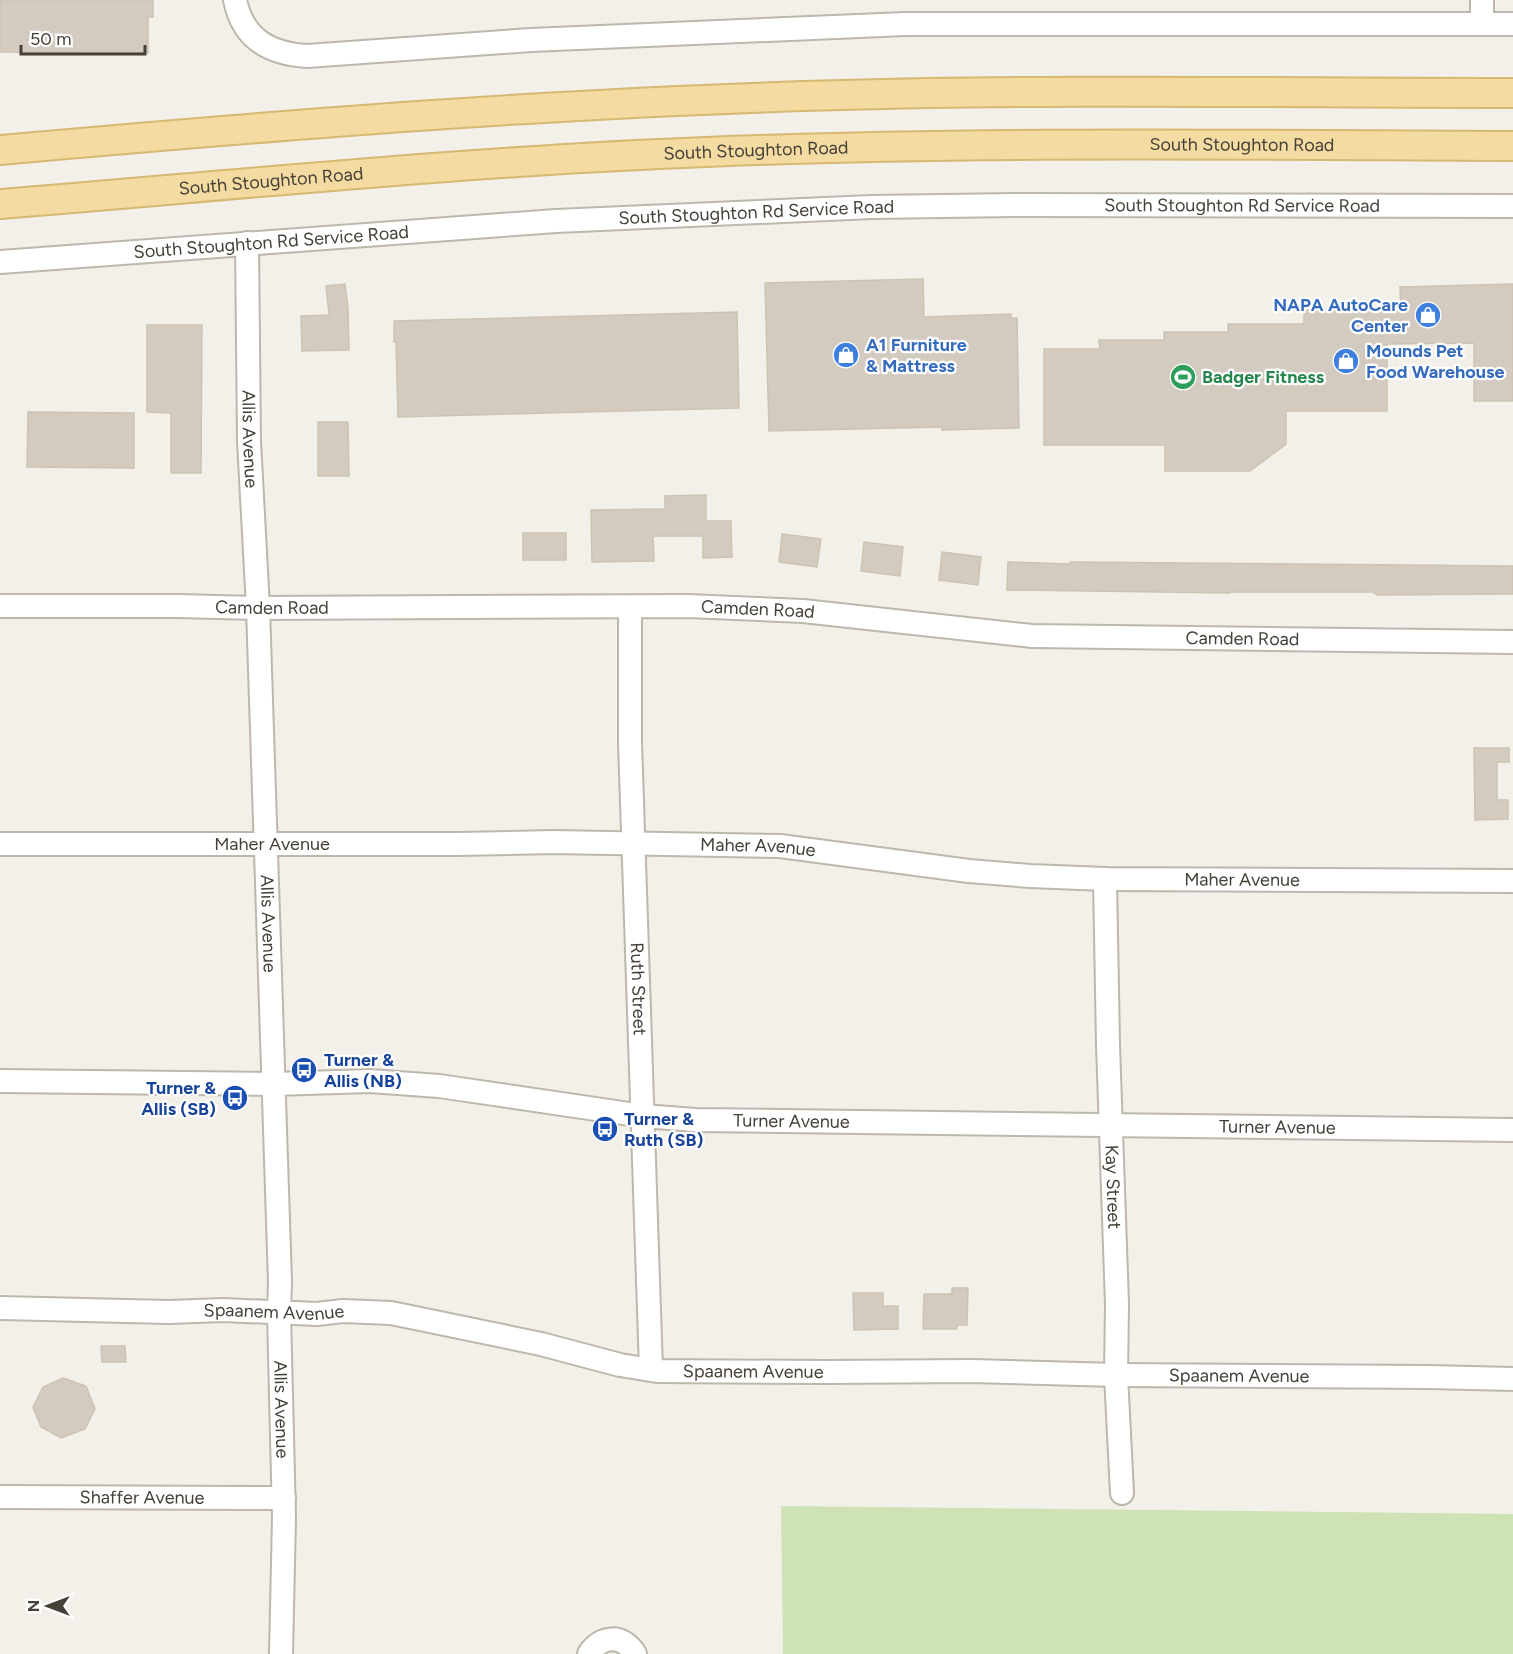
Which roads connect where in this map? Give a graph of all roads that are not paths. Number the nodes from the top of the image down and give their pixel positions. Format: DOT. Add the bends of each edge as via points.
graph roads {
  1 [pos="235,0"];
  2 [pos="1482,0"];
  3 [pos="1482,24"];
  4 [pos="1513,24"];
  5 [pos="1513,93"];
  6 [pos="181,134"];
  7 [pos="1513,146"];
  8 [pos="0,150"];
  9 [pos="0,164"];
  10 [pos="0,204"];
  11 [pos="1513,206"];
  12 [pos="247,243"];
  13 [pos="0,262"];
  14 [pos="0,606"];
  15 [pos="630,607"];
  16 [pos="258,608"];
  17 [pos="1513,642"];
  18 [pos="633,843"];
  19 [pos="0,844"];
  20 [pos="266,844"];
  21 [pos="1105,879"];
  22 [pos="1513,880"];
  23 [pos="0,1081"];
  24 [pos="274,1084"];
  25 [pos="643,1116"];
  26 [pos="1111,1124"];
  27 [pos="1513,1130"];
  28 [pos="0,1308"];
  29 [pos="279,1312"];
  30 [pos="651,1370"];
  31 [pos="1116,1375"];
  32 [pos="1513,1379"];
  33 [pos="1122,1493"];
  34 [pos="0,1497"];
  35 [pos="284,1498"];
  36 [pos="281,1654"];
  37 [pos="589,1654"];
  38 [pos="635,1654"];
  1 -- 3 [label="street" via="241,21 266,47 308,56 531,40 894,25"];
  2 -- 3 [label="street"];
  3 -- 4 [label="street"];
  5 -- 6 [label="main road" via="844,95 509,110"];
  6 -- 8 [label="main road"];
  6 -- 9 [label="main road" via="132,152"];
  7 -- 10 [label="main road, South Stoughton Road" via="956,145 705,152 542,161"];
  11 -- 12 [label="street, South Stoughton Rd Service Road" via="872,207 556,221"];
  12 -- 13 [label="street, South Stoughton Rd Service Road"];
  12 -- 16 [label="street, Allis Avenue" via="249,441"];
  14 -- 16 [label="street, Camden Road"];
  15 -- 16 [label="street, Camden Road"];
  15 -- 17 [label="street, Camden Road" via="803,611 1043,637"];
  15 -- 18 [label="street, Ruth Street"];
  16 -- 20 [label="street, Allis Avenue"];
  18 -- 20 [label="street, Maher Avenue"];
  18 -- 21 [label="street, Maher Avenue" via="780,846 969,872"];
  18 -- 25 [label="street, Ruth Street"];
  19 -- 20 [label="street, Maher Avenue"];
  20 -- 24 [label="street, Allis Avenue"];
  21 -- 22 [label="street, Maher Avenue"];
  21 -- 26 [label="street, Kay Street"];
  23 -- 24 [label="street, Turner Avenue"];
  24 -- 25 [label="street, Turner Avenue" via="361,1081 439,1086"];
  24 -- 29 [label="street, Allis Avenue"];
  25 -- 26 [label="street, Turner Avenue" via="749,1121"];
  25 -- 30 [label="street, Ruth Street"];
  26 -- 27 [label="street, Turner Avenue"];
  26 -- 31 [label="street, Kay Street"];
  28 -- 29 [label="street, Spaanem Avenue"];
  29 -- 30 [label="street, Spaanem Avenue" via="391,1312"];
  29 -- 35 [label="street, Allis Avenue"];
  30 -- 31 [label="street, Spaanem Avenue"];
  31 -- 32 [label="street, Spaanem Avenue"];
  31 -- 33 [label="street, Kay Street"];
  34 -- 35 [label="street, Shaffer Avenue"];
  35 -- 36 [label="street, Allis Avenue"];
  37 -- 38 [label="street" via="595,1644 611,1640 622,1641"];
}
